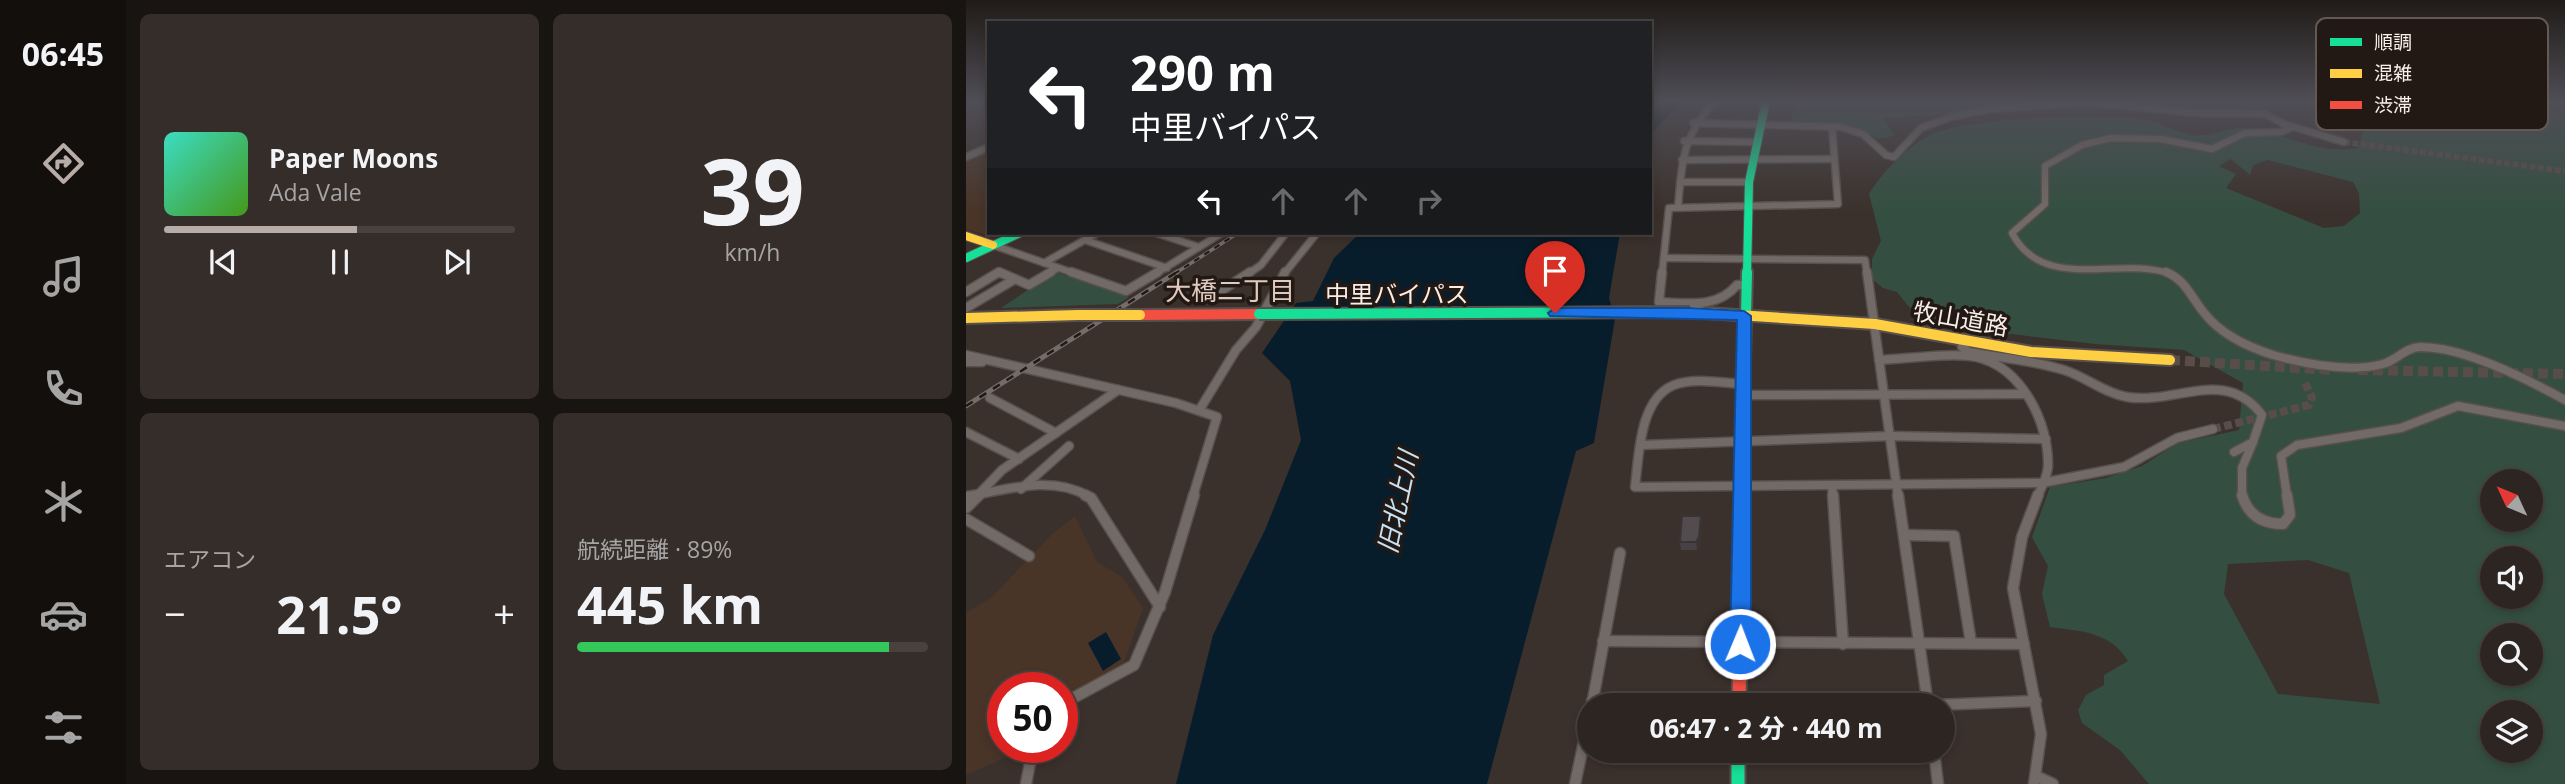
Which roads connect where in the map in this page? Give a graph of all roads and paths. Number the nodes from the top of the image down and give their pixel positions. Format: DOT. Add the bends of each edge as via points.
graph roads {
  1 [pos="1686,138"];
  2 [pos="1756,138"];
  3 [pos="1833,138"];
  4 [pos="1867,138"];
  5 [pos="1911,138"];
  6 [pos="2115,138"];
  7 [pos="2143,138"];
  8 [pos="2236,138"];
  9 [pos="2329,138"];
  10 [pos="1684,141"];
  11 [pos="1755,142"];
  12 [pos="2344,142"];
  13 [pos="987,148"];
  14 [pos="966,157"];
  15 [pos="1834,159"];
  16 [pos="1682,160"];
  17 [pos="1752,160"];
  18 [pos="1681,182"];
  19 [pos="1749,182"];
  20 [pos="1678,207"];
  21 [pos="1749,208"];
  22 [pos="1016,235"];
  23 [pos="1094,235"];
  24 [pos="1162,235"];
  25 [pos="1219,235"];
  26 [pos="1284,235"];
  27 [pos="1315,235"];
  28 [pos="966,236"];
  29 [pos="1085,240"];
  30 [pos="993,245"];
  31 [pos="1199,247"];
  32 [pos="966,258"];
  33 [pos="1664,258"];
  34 [pos="1748,259"];
  35 [pos="1044,263"];
  36 [pos="1058,268"];
  37 [pos="1167,268"];
  38 [pos="1015,279"];
  39 [pos="1747,285"];
  40 [pos="966,292"];
  41 [pos="1209,299"];
  42 [pos="966,308"];
  43 [pos="1744,316"];
  44 [pos="966,318"];
  45 [pos="1875,324"];
  46 [pos="1963,339"];
  47 [pos="966,355"];
  48 [pos="1879,360"];
  49 [pos="2170,360"];
  50 [pos="966,362"];
  51 [pos="995,362"];
  52 [pos="1744,389"];
  53 [pos="1118,390"];
  54 [pos="2026,394"];
  55 [pos="1884,395"];
  56 [pos="990,398"];
  57 [pos="2565,400"];
  58 [pos="1200,409"];
  59 [pos="2565,426"];
  60 [pos="2213,429"];
  61 [pos="966,432"];
  62 [pos="1056,433"];
  63 [pos="1891,436"];
  64 [pos="1745,439"];
  65 [pos="2046,439"];
  66 [pos="2253,442"];
  67 [pos="1641,445"];
  68 [pos="1069,446"];
  69 [pos="2234,452"];
  70 [pos="1019,459"];
  71 [pos="2042,483"];
  72 [pos="1897,485"];
  73 [pos="1832,486"];
  74 [pos="1743,487"];
  75 [pos="1021,489"];
  76 [pos="981,495"];
  77 [pos="966,498"];
  78 [pos="966,508"];
  79 [pos="966,519"];
  80 [pos="1904,535"];
  81 [pos="1620,553"];
  82 [pos="1029,556"];
  83 [pos="1156,613"];
  84 [pos="1602,641"];
  85 [pos="1920,643"];
  86 [pos="1971,643"];
  87 [pos="1740,644"];
  88 [pos="1843,644"];
  89 [pos="2024,644"];
  90 [pos="1594,693"];
  91 [pos="1739,693"];
  92 [pos="1926,693"];
  93 [pos="1078,695"];
  94 [pos="2036,701"];
  95 [pos="1955,704"];
  96 [pos="1030,763"];
  97 [pos="1579,763"];
  98 [pos="1738,763"];
  99 [pos="1935,763"];
  100 [pos="2035,780"];
  101 [pos="1026,784"];
  102 [pos="1575,784"];
  103 [pos="1738,784"];
  104 [pos="1938,784"];
  105 [pos="2053,784"];
  1 -- 10 [label="street"];
  2 -- 11 [label="street"];
  3 -- 15 [label="street"];
  4 -- 5 [label="street" via="1894,157"];
  6 -- 57 [label="street" via="2082,145 2045,166 2045,204 2012,233 2020,250 2043,263 2065,268 2160,271 2178,277 2224,332 2275,355 2363,366 2383,364 2412,348 2434,348"];
  7 -- 8 [label="street" via="2212,149"];
  9 -- 12 [label="street"];
  10 -- 11 [label="street"];
  10 -- 16 [label="street"];
  11 -- 17 [label="street"];
  13 -- 14 [label="street"];
  15 -- 17 [label="street"];
  15 -- 21 [label="street" via="1835,206"];
  16 -- 17 [label="street"];
  16 -- 18 [label="street"];
  17 -- 19 [label="street"];
  18 -- 19 [label="street"];
  18 -- 20 [label="street"];
  19 -- 21 [label="street"];
  20 -- 21 [label="street"];
  20 -- 33 [label="street" via="1669,208"];
  21 -- 34 [label="street"];
  22 -- 30 [label="street"];
  23 -- 29 [label="street"];
  24 -- 31 [label="street"];
  25 -- 31 [label="street"];
  26 -- 41 [label="street" via="1261,265"];
  27 -- 58 [label="street" via="1282,276 1256,327 1236,350"];
  28 -- 30 [label="street"];
  29 -- 35 [label="street"];
  29 -- 37 [label="street"];
  30 -- 32 [label="street"];
  30 -- 35 [label="street"];
  31 -- 37 [label="street"];
  33 -- 34 [label="street"];
  33 -- 39 [label="street" via="1659,302 1717,302 1732,294 1737,285"];
  34 -- 39 [label="street"];
  34 -- 45 [label="street" via="1865,260"];
  35 -- 36 [label="street"];
  36 -- 37 [label="street" via="1126,291"];
  36 -- 38 [label="street" via="1029,285"];
  38 -- 40 [label="street" via="999,272"];
  38 -- 42 [label="street"];
  39 -- 43 [label="street"];
  43 -- 44 [label="street, 中里バイパス, bridge" via="1690,312"];
  43 -- 45 [label="street, 牧山道路"];
  43 -- 52 [label="street"];
  45 -- 46 [label="street, 牧山道路"];
  45 -- 48 [label="street"];
  46 -- 49 [label="street, 牧山道路" via="2082,357"];
  46 -- 66 [label="street" via="1962,347 1969,352 2063,370 2122,397 2233,391 2250,398 2263,415"];
  47 -- 51 [label="street"];
  48 -- 54 [label="street" via="1975,357 1992,364"];
  48 -- 55 [label="street"];
  50 -- 51 [label="street"];
  51 -- 53 [label="street"];
  52 -- 55 [label="street"];
  52 -- 64 [label="street"];
  52 -- 67 [label="street" via="1683,384 1666,389 1645,421"];
  53 -- 58 [label="street"];
  53 -- 62 [label="street"];
  54 -- 55 [label="street"];
  54 -- 65 [label="street"];
  55 -- 63 [label="street"];
  56 -- 62 [label="street"];
  58 -- 83 [label="street" via="1218,422"];
  59 -- 66 [label="street" via="2458,407 2401,428 2297,445 2281,456 2290,515 2276,525 2252,515 2242,501 2241,469"];
  60 -- 71 [label="street" via="2177,438 2124,467"];
  61 -- 70 [label="street"];
  62 -- 70 [label="street"];
  63 -- 64 [label="street"];
  63 -- 65 [label="street"];
  63 -- 72 [label="street"];
  64 -- 67 [label="street"];
  64 -- 74 [label="street"];
  65 -- 71 [label="street" via="2048,469"];
  66 -- 69 [label="street"];
  67 -- 74 [label="street" via="1635,487"];
  68 -- 75 [label="street"];
  70 -- 76 [label="street"];
  71 -- 72 [label="street"];
  71 -- 89 [label="street" via="2022,537 2013,589"];
  72 -- 73 [label="street"];
  72 -- 80 [label="street"];
  73 -- 74 [label="street"];
  73 -- 88 [label="street"];
  74 -- 87 [label="street"];
  75 -- 76 [label="street"];
  75 -- 83 [label="street" via="1068,486 1091,498"];
  76 -- 77 [label="street"];
  76 -- 78 [label="street"];
  79 -- 82 [label="street"];
  80 -- 85 [label="street"];
  80 -- 86 [label="street" via="1954,536"];
  81 -- 84 [label="street"];
  83 -- 93 [label="street" via="1134,665"];
  84 -- 87 [label="street"];
  84 -- 90 [label="street"];
  85 -- 86 [label="street"];
  85 -- 88 [label="street"];
  85 -- 92 [label="street"];
  86 -- 89 [label="street"];
  87 -- 88 [label="street"];
  87 -- 91 [label="street"];
  89 -- 94 [label="street"];
  94 -- 95 [label="street"];
  94 -- 100 [label="street" via="2041,734"];
  96 -- 101 [label="street"];
  97 -- 102 [label="street"];
  98 -- 103 [label="street"];
  99 -- 104 [label="street"];
  100 -- 105 [label="street"];
}
